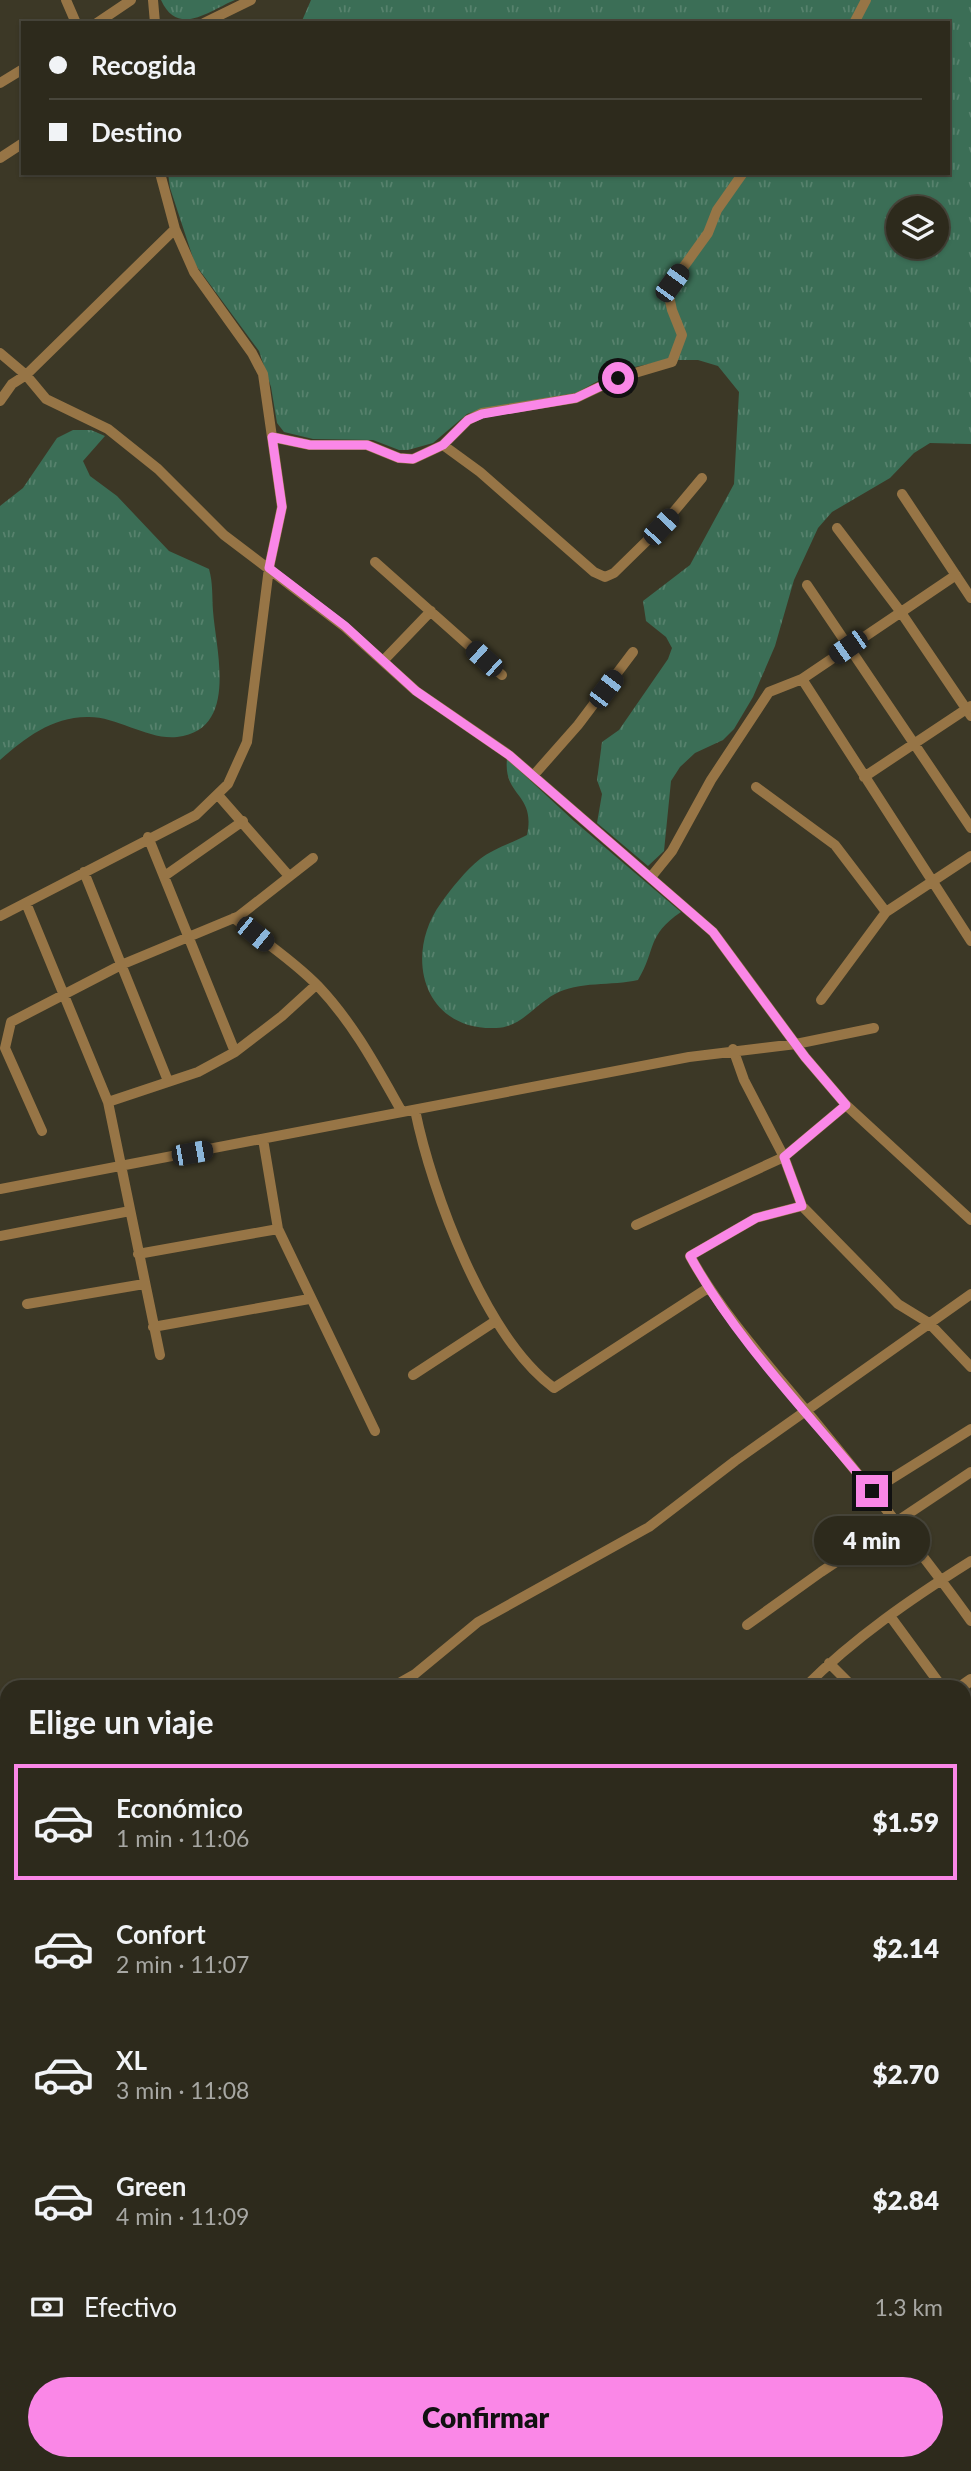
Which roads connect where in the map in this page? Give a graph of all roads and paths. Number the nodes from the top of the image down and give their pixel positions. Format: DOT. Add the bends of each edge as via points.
graph roads {
  1 [pos="66,0"];
  2 [pos="131,0"];
  3 [pos="153,0"];
  4 [pos="251,0"];
  5 [pos="866,0"];
  6 [pos="75,21"];
  7 [pos="100,21"];
  8 [pos="155,21"];
  9 [pos="208,21"];
  10 [pos="855,21"];
  11 [pos="21,70"];
  12 [pos="0,83"];
  13 [pos="21,144"];
  14 [pos="0,158"];
  15 [pos="161,175"];
  16 [pos="742,175"];
  17 [pos="175,229"];
  18 [pos="0,353"];
  19 [pos="26,375"];
  20 [pos="0,401"];
  21 [pos="272,437"];
  22 [pos="443,445"];
  23 [pos="702,478"];
  24 [pos="902,494"];
  25 [pos="837,527"];
  26 [pos="374,562"];
  27 [pos="269,568"];
  28 [pos="956,575"];
  29 [pos="807,585"];
  30 [pos="971,598"];
  31 [pos="431,611"];
  32 [pos="900,611"];
  33 [pos="848,647"];
  34 [pos="633,652"];
  35 [pos="383,661"];
  36 [pos="502,675"];
  37 [pos="802,678"];
  38 [pos="969,710"];
  39 [pos="914,744"];
  40 [pos="533,776"];
  41 [pos="864,777"];
  42 [pos="756,787"];
  43 [pos="218,795"];
  44 [pos="243,821"];
  45 [pos="971,828"];
  46 [pos="148,837"];
  47 [pos="971,856"];
  48 [pos="313,858"];
  49 [pos="84,872"];
  50 [pos="166,875"];
  51 [pos="289,876"];
  52 [pos="651,877"];
  53 [pos="933,881"];
  54 [pos="26,903"];
  55 [pos="886,912"];
  56 [pos="0,916"];
  57 [pos="234,918"];
  58 [pos="189,934"];
  59 [pos="971,941"];
  60 [pos="121,965"];
  61 [pos="316,985"];
  62 [pos="65,992"];
  63 [pos="821,1000"];
  64 [pos="874,1028"];
  65 [pos="796,1044"];
  66 [pos="733,1049"];
  67 [pos="235,1052"];
  68 [pos="168,1081"];
  69 [pos="108,1102"];
  70 [pos="846,1105"];
  71 [pos="415,1110"];
  72 [pos="402,1112"];
  73 [pos="42,1131"];
  74 [pos="263,1139"];
  75 [pos="784,1157"];
  76 [pos="121,1166"];
  77 [pos="0,1189"];
  78 [pos="802,1206"];
  79 [pos="131,1211"];
  80 [pos="970,1216"];
  81 [pos="636,1224"];
  82 [pos="278,1229"];
  83 [pos="0,1236"];
  84 [pos="138,1255"];
  85 [pos="144,1284"];
  86 [pos="708,1288"];
  87 [pos="971,1294"];
  88 [pos="309,1298"];
  89 [pos="27,1304"];
  90 [pos="494,1322"];
  91 [pos="929,1323"];
  92 [pos="153,1327"];
  93 [pos="160,1355"];
  94 [pos="971,1367"];
  95 [pos="413,1375"];
  96 [pos="807,1412"];
  97 [pos="971,1429"];
  98 [pos="375,1431"];
  99 [pos="971,1472"];
  100 [pos="872,1491"];
  101 [pos="896,1522"];
  102 [pos="971,1561"];
  103 [pos="941,1580"];
  104 [pos="890,1616"];
  105 [pos="971,1621"];
  106 [pos="747,1625"];
  107 [pos="829,1664"];
  108 [pos="404,1680"];
  109 [pos="812,1680"];
  110 [pos="846,1680"];
  111 [pos="937,1680"];
  1 -- 6 [label="street"];
  2 -- 7 [label="street"];
  3 -- 8 [label="street"];
  4 -- 9 [label="street"];
  5 -- 10 [label="street"];
  11 -- 12 [label="street"];
  13 -- 14 [label="street"];
  15 -- 17 [label="street"];
  16 -- 22 [label="street" via="672,283 671,310 682,335 673,362 618,378 576,398 482,414 468,420"];
  17 -- 19 [label="street"];
  17 -- 21 [label="street" via="194,272 263,374"];
  18 -- 19 [label="street"];
  19 -- 20 [label="street" via="12,384"];
  19 -- 27 [label="street" via="61,409 108,429 158,469 224,535"];
  21 -- 22 [label="street" via="310,445 367,445 413,459"];
  21 -- 27 [label="street" via="282,507"];
  22 -- 23 [label="street" via="605,577 661,527"];
  24 -- 28 [label="street"];
  25 -- 32 [label="street"];
  26 -- 31 [label="street"];
  27 -- 35 [label="street"];
  27 -- 43 [label="street" via="247,742 239,764"];
  28 -- 30 [label="street"];
  28 -- 32 [label="street"];
  29 -- 33 [label="street"];
  31 -- 35 [label="street"];
  31 -- 36 [label="street"];
  32 -- 33 [label="street"];
  32 -- 38 [label="street"];
  33 -- 37 [label="street"];
  33 -- 39 [label="street"];
  34 -- 40 [label="street" via="578,726"];
  35 -- 40 [label="street" via="416,691"];
  37 -- 41 [label="street"];
  37 -- 52 [label="street" via="769,692 672,851"];
  38 -- 39 [label="street"];
  39 -- 41 [label="street"];
  39 -- 45 [label="street"];
  40 -- 52 [label="street"];
  41 -- 53 [label="street"];
  42 -- 55 [label="street" via="835,845"];
  43 -- 44 [label="street"];
  43 -- 46 [label="street" via="196,815"];
  44 -- 50 [label="street"];
  44 -- 51 [label="street"];
  46 -- 49 [label="street"];
  46 -- 50 [label="street"];
  47 -- 53 [label="street"];
  48 -- 51 [label="street"];
  49 -- 54 [label="street"];
  49 -- 60 [label="street"];
  50 -- 58 [label="street"];
  51 -- 57 [label="street"];
  52 -- 65 [label="street" via="713,932"];
  53 -- 55 [label="street"];
  53 -- 59 [label="street"];
  54 -- 56 [label="street"];
  54 -- 62 [label="street"];
  55 -- 63 [label="street"];
  57 -- 58 [label="street"];
  57 -- 61 [label="street"];
  58 -- 60 [label="street"];
  58 -- 67 [label="street"];
  60 -- 62 [label="street"];
  60 -- 68 [label="street"];
  61 -- 67 [label="street"];
  61 -- 72 [label="street" via="364,1044"];
  62 -- 69 [label="street"];
  62 -- 73 [label="street" via="11,1022 5,1048"];
  64 -- 65 [label="street"];
  65 -- 66 [label="street"];
  65 -- 70 [label="street"];
  66 -- 71 [label="street"];
  66 -- 75 [label="street"];
  67 -- 68 [label="street" via="198,1072"];
  68 -- 69 [label="street"];
  69 -- 76 [label="street"];
  70 -- 75 [label="street"];
  70 -- 80 [label="street"];
  71 -- 72 [label="street"];
  71 -- 90 [label="street" via="424,1157"];
  72 -- 74 [label="street"];
  74 -- 76 [label="street"];
  74 -- 82 [label="street"];
  75 -- 78 [label="street"];
  75 -- 81 [label="street"];
  76 -- 77 [label="street"];
  76 -- 79 [label="street"];
  78 -- 86 [label="street" via="756,1218 690,1256"];
  78 -- 91 [label="street" via="898,1304"];
  79 -- 83 [label="street"];
  79 -- 84 [label="street"];
  82 -- 84 [label="street"];
  82 -- 88 [label="street"];
  84 -- 85 [label="street"];
  85 -- 89 [label="street"];
  85 -- 92 [label="street"];
  86 -- 90 [label="street" via="554,1388 534,1373"];
  86 -- 96 [label="street"];
  87 -- 91 [label="street"];
  88 -- 92 [label="street"];
  88 -- 98 [label="street"];
  90 -- 95 [label="street"];
  91 -- 94 [label="street"];
  91 -- 96 [label="street"];
  92 -- 93 [label="street"];
  96 -- 100 [label="street"];
  96 -- 108 [label="street" via="649,1527 478,1622"];
  97 -- 100 [label="street"];
  99 -- 101 [label="street"];
  100 -- 101 [label="street"];
  101 -- 103 [label="street"];
  101 -- 106 [label="street"];
  102 -- 103 [label="street"];
  103 -- 104 [label="street"];
  103 -- 105 [label="street"];
  104 -- 107 [label="street"];
  104 -- 111 [label="street"];
  107 -- 109 [label="street"];
  107 -- 110 [label="street"];
}
